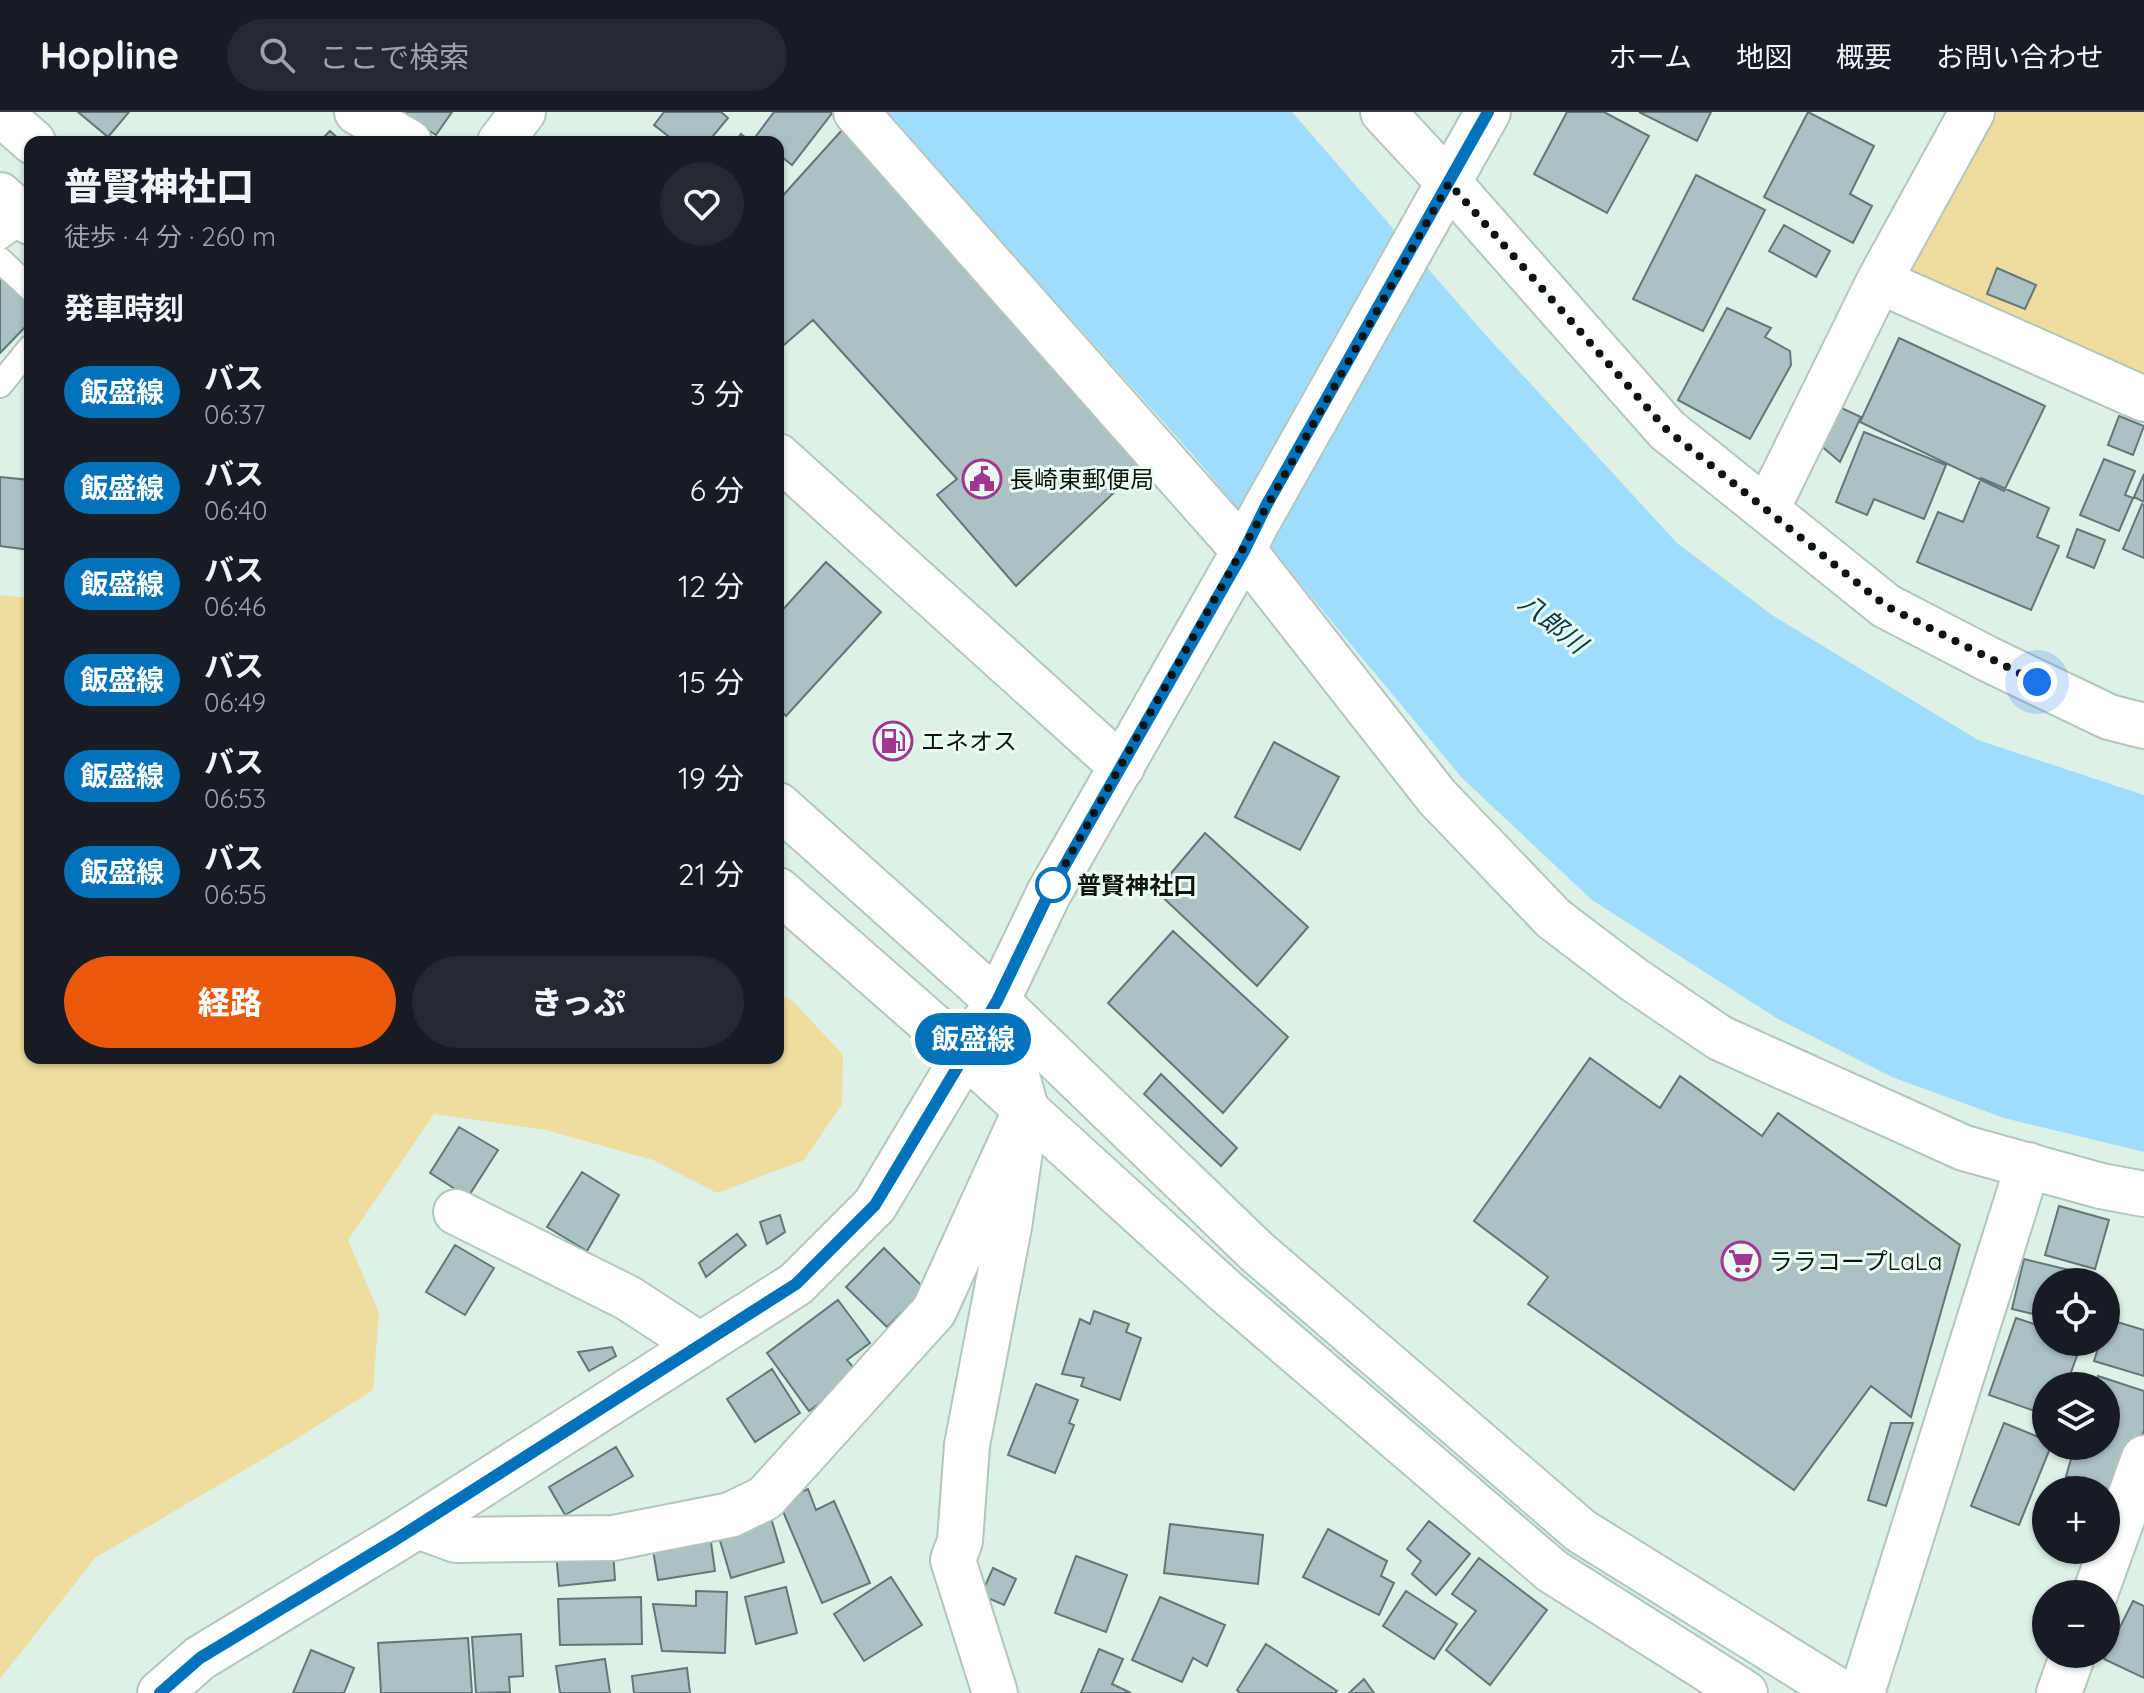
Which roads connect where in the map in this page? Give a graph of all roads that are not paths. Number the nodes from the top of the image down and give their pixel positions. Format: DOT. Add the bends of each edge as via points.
graph roads {
  1 [pos="357,112"];
  2 [pos="523,112"];
  3 [pos="856,112"];
  4 [pos="1383,112"];
  5 [pos="1488,112"];
  6 [pos="1972,112"];
  7 [pos="0,113"];
  8 [pos="26,136"];
  9 [pos="399,136"];
  10 [pos="505,136"];
  11 [pos="1439,201"];
  12 [pos="0,260"];
  13 [pos="1879,281"];
  14 [pos="24,282"];
  15 [pos="24,355"];
  16 [pos="0,385"];
  17 [pos="2144,399"];
  18 [pos="784,461"];
  19 [pos="1767,509"];
  20 [pos="1248,540"];
  21 [pos="2144,726"];
  22 [pos="1122,767"];
  23 [pos="784,810"];
  24 [pos="784,895"];
  25 [pos="997,1001"];
  26 [pos="964,1053"];
  27 [pos="1026,1109"];
  28 [pos="2028,1165"];
  29 [pos="2144,1194"];
  30 [pos="456,1212"];
  31 [pos="700,1345"];
  32 [pos="2144,1458"];
  33 [pos="418,1526"];
  34 [pos="2100,1580"];
  35 [pos="2068,1668"];
  36 [pos="160,1693"];
  37 [pos="995,1693"];
  38 [pos="1745,1693"];
  39 [pos="1842,1693"];
  40 [pos="1862,1693"];
  41 [pos="2059,1693"];
  1 -- 9 [label="street"];
  2 -- 10 [label="street"];
  3 -- 20 [label="street"];
  4 -- 11 [label="street"];
  5 -- 11 [label="street"];
  6 -- 13 [label="street"];
  7 -- 8 [label="street"];
  11 -- 19 [label="street" via="1667,430"];
  11 -- 20 [label="street"];
  12 -- 14 [label="lane"];
  13 -- 17 [label="street"];
  13 -- 19 [label="street"];
  15 -- 16 [label="lane"];
  18 -- 22 [label="street"];
  19 -- 21 [label="street" via="1886,606 2109,717"];
  20 -- 22 [label="street"];
  20 -- 28 [label="street" via="1437,797 1554,919 1720,1038 1964,1148"];
  22 -- 25 [label="street" via="1049,893"];
  23 -- 25 [label="street"];
  24 -- 26 [label="street"];
  25 -- 26 [label="street"];
  25 -- 27 [label="street"];
  25 -- 39 [label="street" via="1256,1251 1581,1531"];
  26 -- 27 [label="street"];
  26 -- 31 [label="street" via="875,1205 796,1284"];
  27 -- 33 [label="street" via="934,1311 765,1498 730,1515 613,1538 456,1540"];
  27 -- 37 [label="street" via="967,1445 960,1541 953,1560"];
  27 -- 38 [label="street" via="1222,1288 1552,1571"];
  28 -- 29 [label="street"];
  28 -- 40 [label="street"];
  30 -- 31 [label="street" via="628,1298"];
  31 -- 33 [label="street"];
  32 -- 34 [label="street"];
  33 -- 36 [label="street" via="200,1658"];
  35 -- 41 [label="street"];
}
